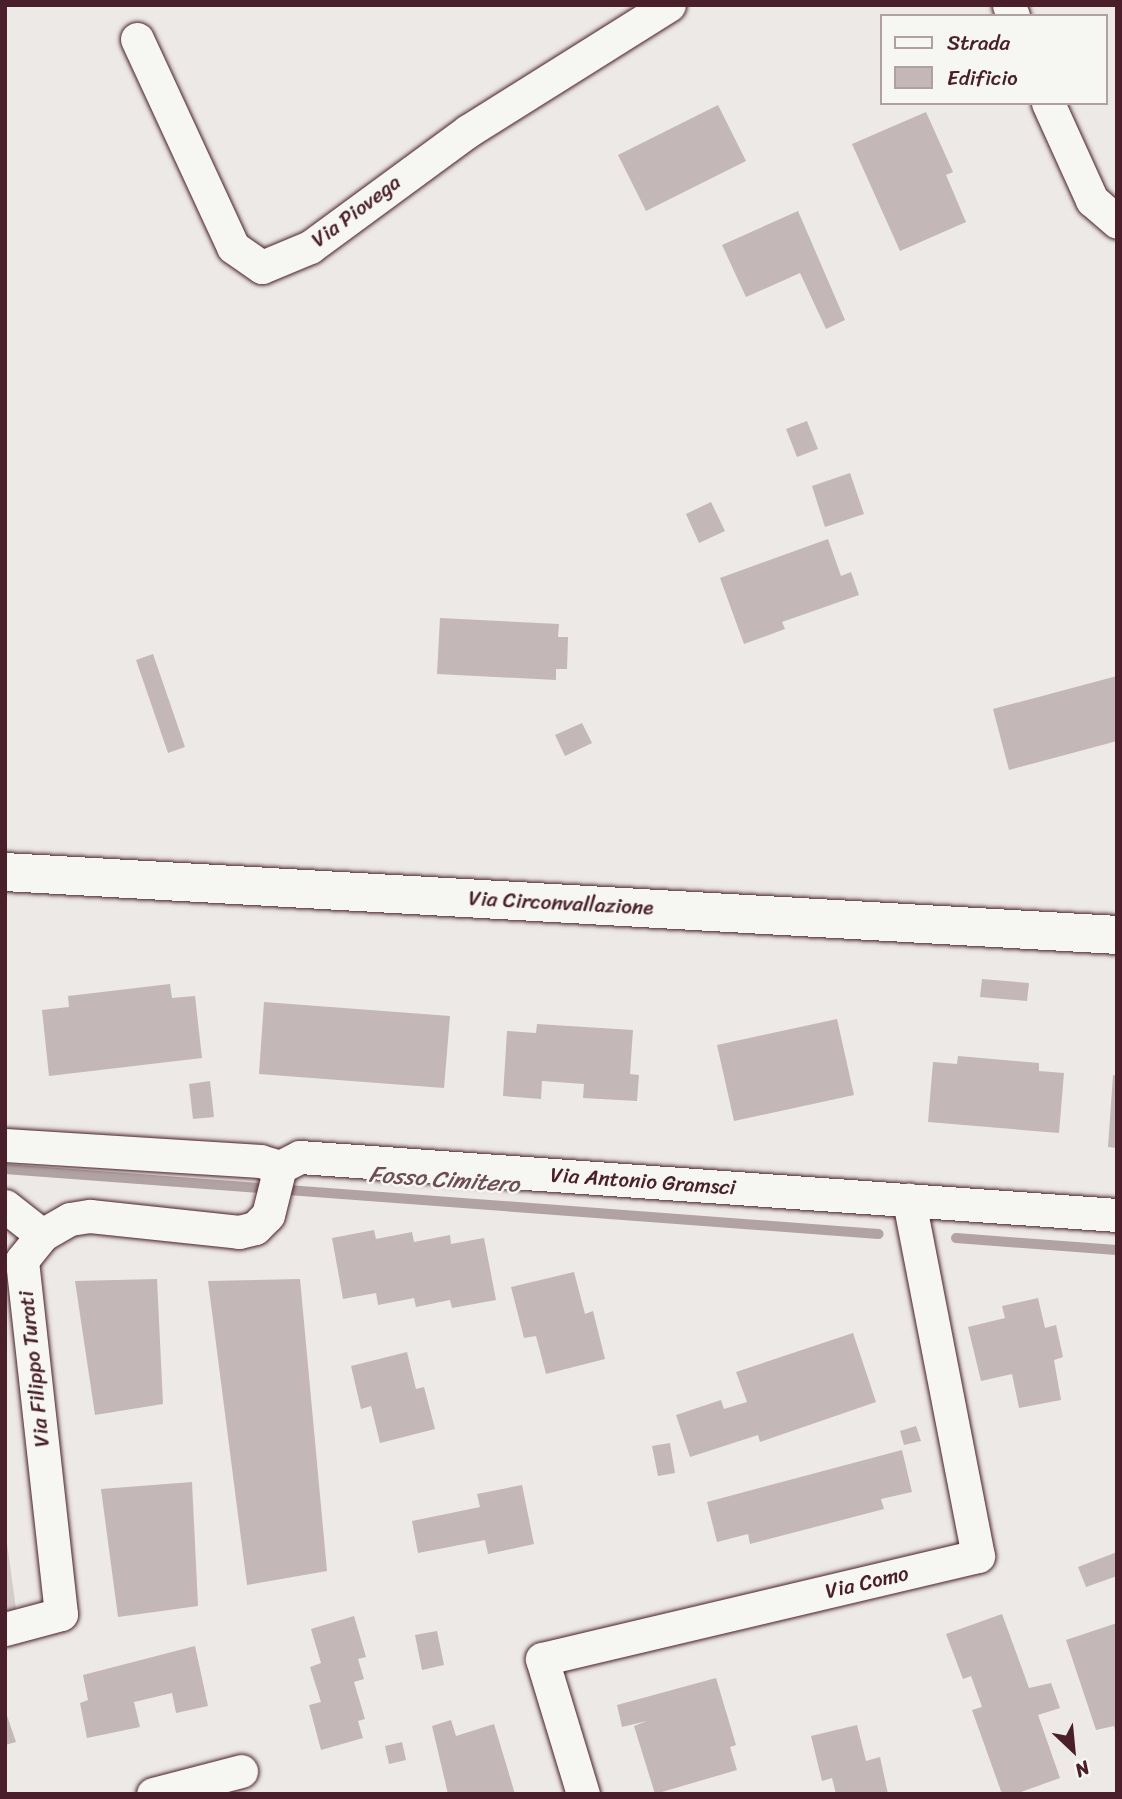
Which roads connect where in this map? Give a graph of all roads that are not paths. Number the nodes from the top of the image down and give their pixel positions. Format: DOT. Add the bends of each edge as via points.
graph roads {
  1 [pos="669,5"];
  2 [pos="137,39"];
  3 [pos="1049,105"];
  4 [pos="1117,222"];
  5 [pos="5,872"];
  6 [pos="1117,935"];
  7 [pos="5,1144"];
  8 [pos="278,1171"];
  9 [pos="909,1200"];
  10 [pos="5,1206"];
  11 [pos="1117,1215"];
  12 [pos="42,1235"];
  13 [pos="5,1629"];
  14 [pos="241,1771"];
  15 [pos="153,1794"];
  16 [pos="583,1794"];
  1 -- 2 [label="street, Via Piovega" via="468,131 378,192 310,247 262,267 233,247"];
  3 -- 4 [label="street" via="1092,201"];
  5 -- 6 [label="main road, Via Circonvallazione"];
  7 -- 8 [label="street, Via Antonio Gramsci" via="260,1161"];
  8 -- 9 [label="street, Via Antonio Gramsci" via="300,1157"];
  8 -- 12 [label="street, Via Filippo Turati" via="268,1215 256,1228 239,1232 90,1216 64,1222"];
  9 -- 11 [label="street, Via Antonio Gramsci"];
  9 -- 16 [label="street, Via Como" via="978,1556 541,1659"];
  10 -- 12 [label="street"];
  12 -- 13 [label="street, Via Filippo Turati" via="22,1259 61,1614"];
  14 -- 15 [label="street"];
}
